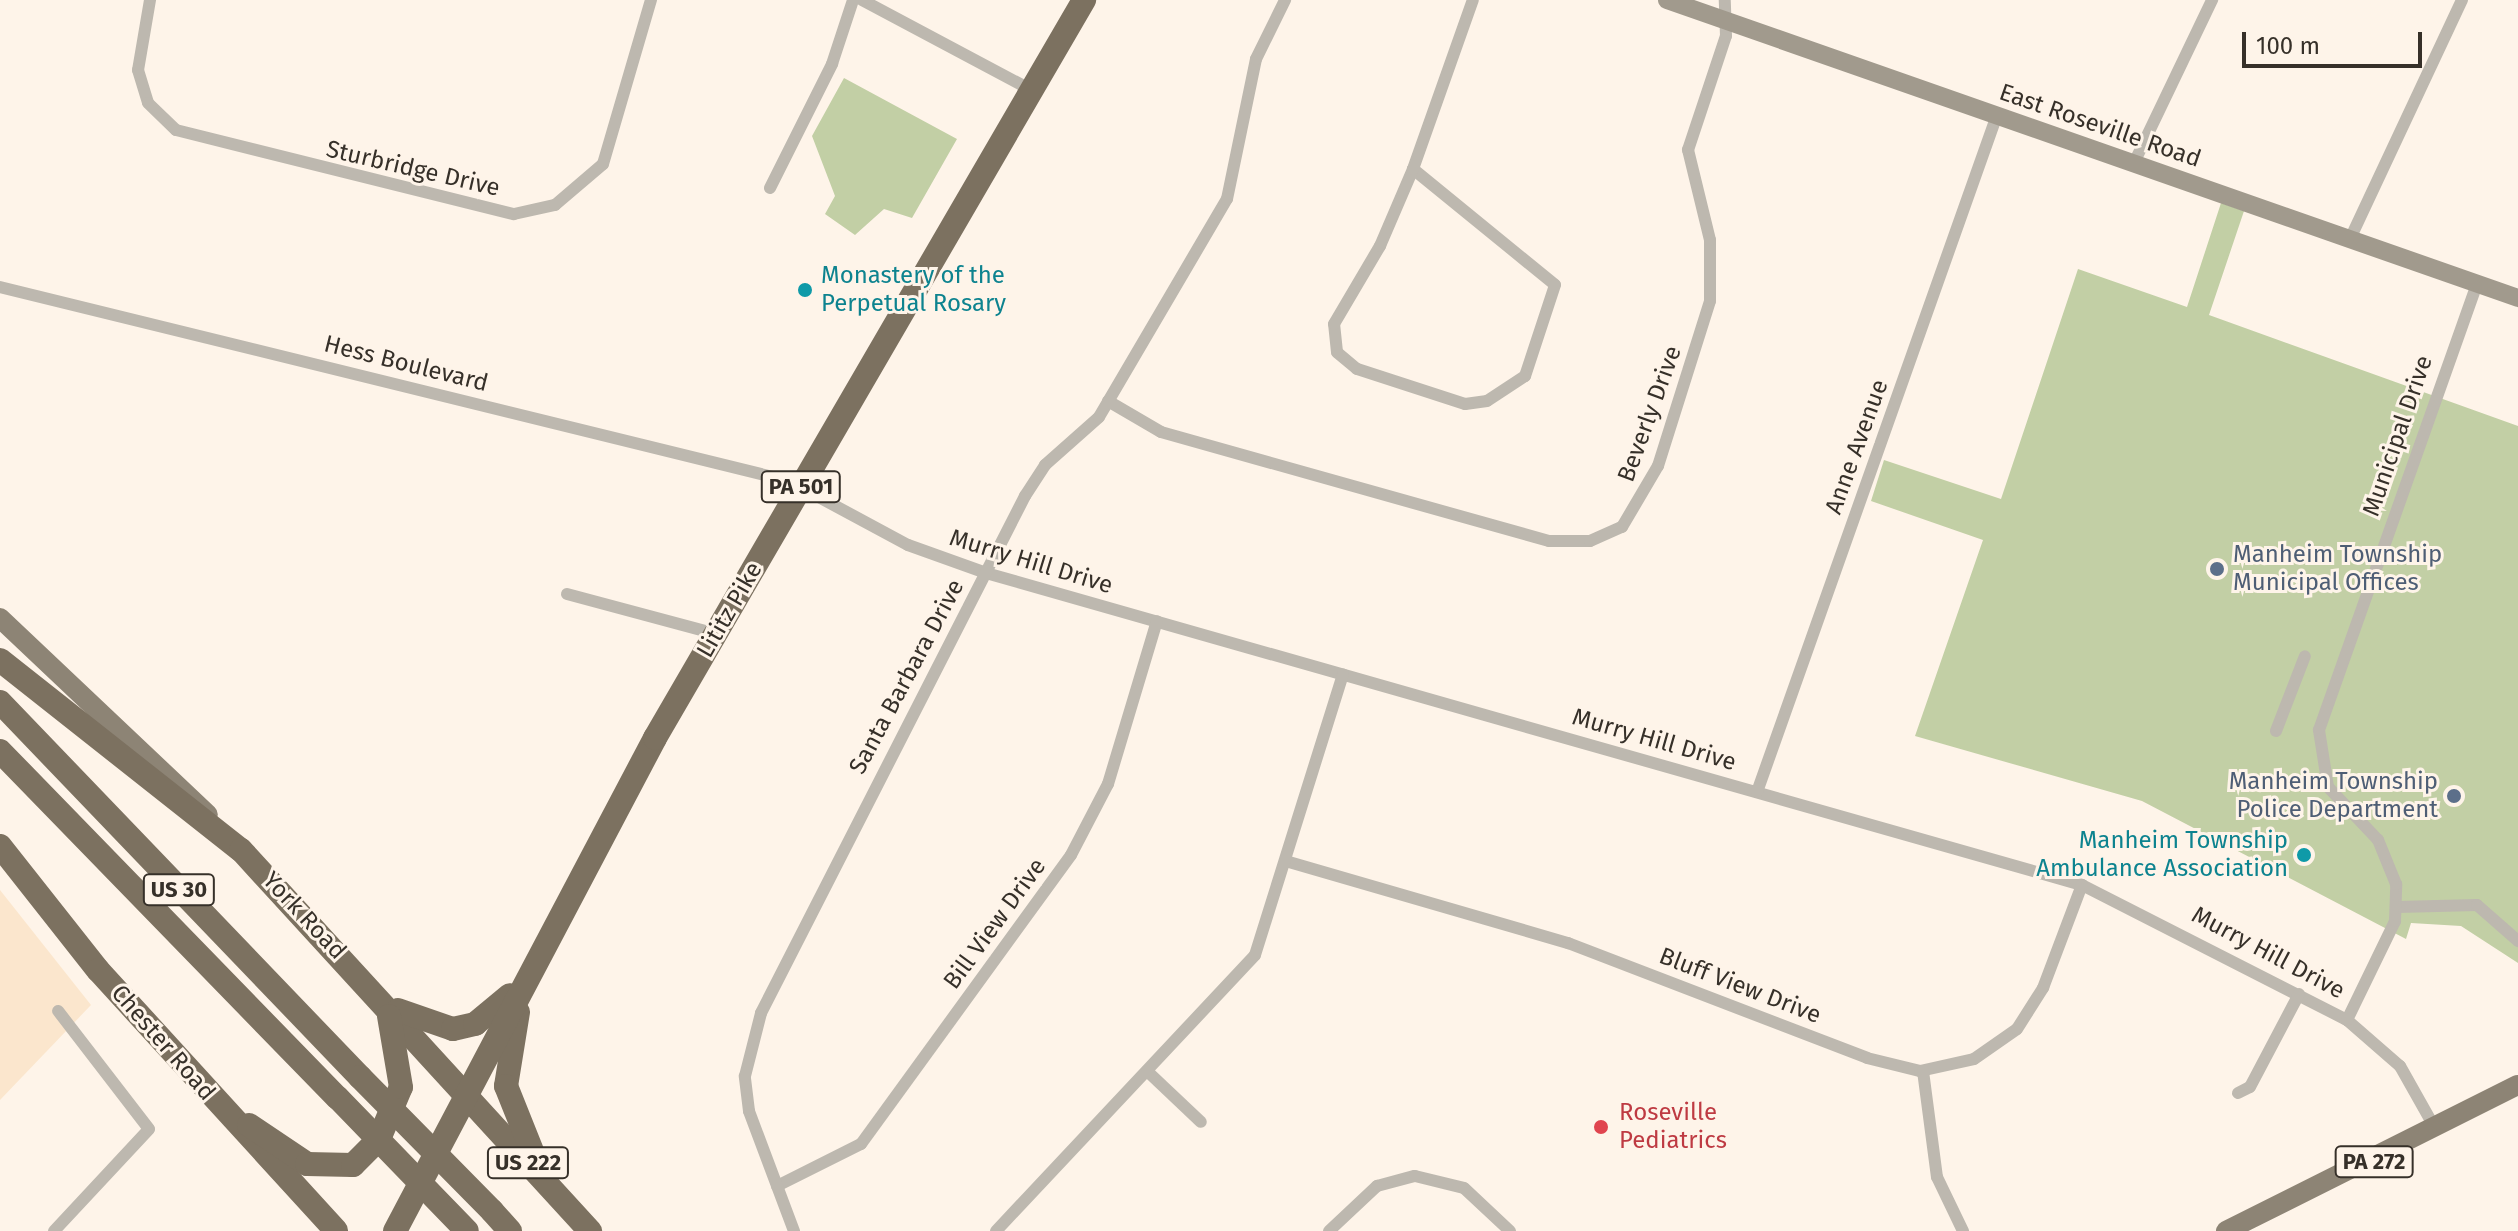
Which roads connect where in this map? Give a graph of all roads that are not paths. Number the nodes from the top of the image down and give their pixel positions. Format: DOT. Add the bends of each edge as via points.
graph roads {
  1 [pos="150,0"];
  2 [pos="651,0"];
  3 [pos="853,0"];
  4 [pos="862,0"];
  5 [pos="1084,0"];
  6 [pos="1285,0"];
  7 [pos="1473,0"];
  8 [pos="1667,0"];
  9 [pos="1725,0"];
  10 [pos="2212,0"];
  11 [pos="2462,0"];
  12 [pos="1724,20"];
  13 [pos="1031,90"];
  14 [pos="1997,115"];
  15 [pos="2134,163"];
  16 [pos="1413,169"];
  17 [pos="770,188"];
  18 [pos="2350,239"];
  19 [pos="2477,283"];
  20 [pos="0,287"];
  21 [pos="2518,298"];
  22 [pos="1108,401"];
  23 [pos="801,487"];
  24 [pos="986,573"];
  25 [pos="567,594"];
  26 [pos="0,618"];
  27 [pos="1157,621"];
  28 [pos="716,634"];
  29 [pos="2305,656"];
  30 [pos="0,660"];
  31 [pos="1343,675"];
  32 [pos="0,702"];
  33 [pos="2276,731"];
  34 [pos="0,751"];
  35 [pos="1757,792"];
  36 [pos="0,846"];
  37 [pos="241,850"];
  38 [pos="1289,862"];
  39 [pos="2082,885"];
  40 [pos="2397,907"];
  41 [pos="2518,941"];
  42 [pos="525,979"];
  43 [pos="374,992"];
  44 [pos="2299,994"];
  45 [pos="58,1011"];
  46 [pos="2347,1020"];
  47 [pos="1147,1071"];
  48 [pos="1923,1071"];
  49 [pos="2518,1085"];
  50 [pos="2238,1093"];
  51 [pos="209,1095"];
  52 [pos="465,1096"];
  53 [pos="1201,1122"];
  54 [pos="2436,1130"];
  55 [pos="777,1186"];
  56 [pos="559,1196"];
  57 [pos="330,1227"];
  58 [pos="54,1231"];
  59 [pos="395,1231"];
  60 [pos="467,1231"];
  61 [pos="510,1231"];
  62 [pos="590,1231"];
  63 [pos="794,1231"];
  64 [pos="996,1231"];
  65 [pos="1329,1231"];
  66 [pos="1510,1231"];
  67 [pos="1963,1231"];
  68 [pos="2226,1231"];
  1 -- 2 [label="street, Sturbridge Drive" via="138,70 148,103 176,130 514,214 555,205 603,164"];
  3 -- 17 [label="street" via="832,64"];
  4 -- 13 [label="street"];
  5 -- 13 [label="highway, Lititz Pike / PA 501"];
  6 -- 22 [label="street, Santa Barbara Drive" via="1256,59 1227,199"];
  7 -- 16 [label="street"];
  8 -- 12 [label="street, East Roseville Road"];
  9 -- 12 [label="street, Beverly Drive"];
  10 -- 15 [label="street"];
  11 -- 18 [label="street"];
  12 -- 14 [label="street, East Roseville Road"];
  12 -- 22 [label="street, Beverly Drive" via="1726,36 1688,150 1710,240 1710,301 1658,466 1622,527 1590,541 1549,541 1161,432"];
  13 -- 23 [label="highway, Lititz Pike / PA 501"];
  14 -- 15 [label="street, East Roseville Road"];
  14 -- 35 [label="street, Anne Avenue"];
  15 -- 18 [label="street, East Roseville Road"];
  16 -- 16 [label="street" via="1555,285 1525,376 1487,401 1465,404 1357,369 1337,352 1334,324 1380,246"];
  18 -- 19 [label="street, East Roseville Road"];
  19 -- 21 [label="street, East Roseville Road"];
  19 -- 40 [label="street, Municipal Drive" via="2319,730 2328,787 2387,854"];
  20 -- 23 [label="street, Hess Boulevard"];
  22 -- 24 [label="street, Santa Barbara Drive" via="1094,424 1040,471"];
  23 -- 24 [label="street, Murry Hill Drive" via="908,545"];
  23 -- 28 [label="highway, Lititz Pike / PA 501"];
  24 -- 27 [label="street, Murry Hill Drive"];
  24 -- 55 [label="street, Santa Barbara Drive" via="752,1037 749,1111"];
  25 -- 28 [label="street"];
  26 -- 37 [label="main road, York Road" via="181,785"];
  27 -- 31 [label="street, Murry Hill Drive"];
  27 -- 55 [label="street, Bill View Drive" via="1113,770 1071,855 861,1144"];
  28 -- 42 [label="highway, Lititz Pike / PA 501"];
  29 -- 33 [label="street"];
  30 -- 37 [label="highway"];
  31 -- 35 [label="street, Murry Hill Drive"];
  31 -- 38 [label="street"];
  32 -- 61 [label="highway, US 30, bridge"];
  34 -- 60 [label="highway, US 30, bridge"];
  35 -- 39 [label="street, Murry Hill Drive"];
  36 -- 51 [label="highway, Chester Road"];
  37 -- 43 [label="highway, York Road"];
  38 -- 47 [label="street" via="1255,955"];
  38 -- 48 [label="street, Bluff View Drive" via="1542,934 1867,1058"];
  39 -- 44 [label="street, Murry Hill Drive"];
  39 -- 48 [label="street, Bluff View Drive" via="2043,988 2017,1029 1974,1059"];
  40 -- 41 [label="street" via="2477,905"];
  40 -- 46 [label="street, Municipal Drive" via="2385,948"];
  42 -- 43 [label="highway" via="492,1013 453,1029 422,1024"];
  42 -- 52 [label="highway, Lititz Pike / PA 501"];
  42 -- 56 [label="highway" via="506,1086 521,1134"];
  43 -- 51 [label="highway" via="397,1035 401,1087 379,1139 353,1165 307,1164"];
  43 -- 52 [label="highway, York Road"];
  44 -- 46 [label="street, Murry Hill Drive"];
  44 -- 50 [label="street" via="2250,1087"];
  45 -- 58 [label="street" via="149,1129"];
  46 -- 54 [label="street, Murry Hill Drive" via="2400,1066"];
  47 -- 53 [label="street"];
  47 -- 64 [label="street"];
  48 -- 67 [label="street" via="1937,1177"];
  49 -- 54 [label="main road, PA 272"];
  51 -- 57 [label="highway, Chester Road"];
  52 -- 56 [label="highway, York Road / US 222"];
  52 -- 59 [label="highway, Lititz Pike"];
  54 -- 68 [label="main road, PA 272"];
  55 -- 63 [label="street, Santa Barbara Drive"];
  56 -- 62 [label="highway, York Road / US 222"];
  65 -- 66 [label="street" via="1377,1186 1415,1176 1464,1188"];
}
